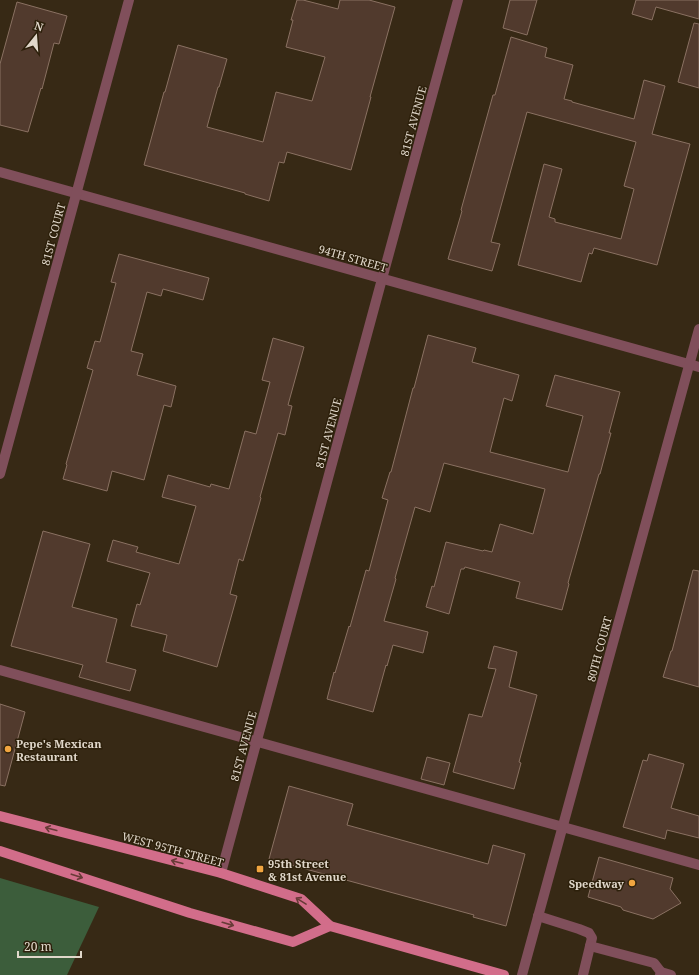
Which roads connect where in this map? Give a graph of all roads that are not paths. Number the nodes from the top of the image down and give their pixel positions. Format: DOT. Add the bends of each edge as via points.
graph roads {
  1 [pos="129,0"];
  2 [pos="458,0"];
  3 [pos="0,172"];
  4 [pos="77,194"];
  5 [pos="382,279"];
  6 [pos="699,329"];
  7 [pos="694,366"];
  8 [pos="0,474"];
  9 [pos="0,670"];
  10 [pos="257,742"];
  11 [pos="0,816"];
  12 [pos="562,827"];
  13 [pos="0,851"];
  14 [pos="699,866"];
  15 [pos="221,873"];
  16 [pos="538,916"];
  17 [pos="330,926"];
  18 [pos="590,946"];
  19 [pos="664,974"];
  20 [pos="504,975"];
  21 [pos="522,975"];
  22 [pos="583,975"];
  1 -- 4 [label="street, 81ST COURT"];
  2 -- 5 [label="street, 81ST AVENUE"];
  3 -- 4 [label="street, 94TH STREET"];
  4 -- 5 [label="street, 94TH STREET"];
  4 -- 8 [label="street, 81ST COURT"];
  5 -- 7 [label="street, 94TH STREET"];
  5 -- 10 [label="street, 81ST AVENUE"];
  6 -- 7 [label="street, 80TH COURT"];
  7 -- 12 [label="street, 80TH COURT"];
  9 -- 10 [label="street"];
  10 -- 12 [label="street"];
  10 -- 15 [label="street, 81ST AVENUE"];
  15 -- 11 [label="main road, WEST 95TH STREET, one-way"];
  12 -- 14 [label="street"];
  12 -- 16 [label="street, 80TH COURT"];
  13 -- 17 [label="main road, one-way" via="190,913 293,942"];
  17 -- 15 [label="main road, WEST 95TH STREET, one-way" via="301,899"];
  16 -- 18 [label="street" via="589,933 592,938"];
  16 -- 21 [label="street, 80TH COURT"];
  17 -- 20 [label="main road, WEST 95TH STREET"];
  18 -- 19 [label="street" via="654,963"];
  18 -- 22 [label="street"];
}
